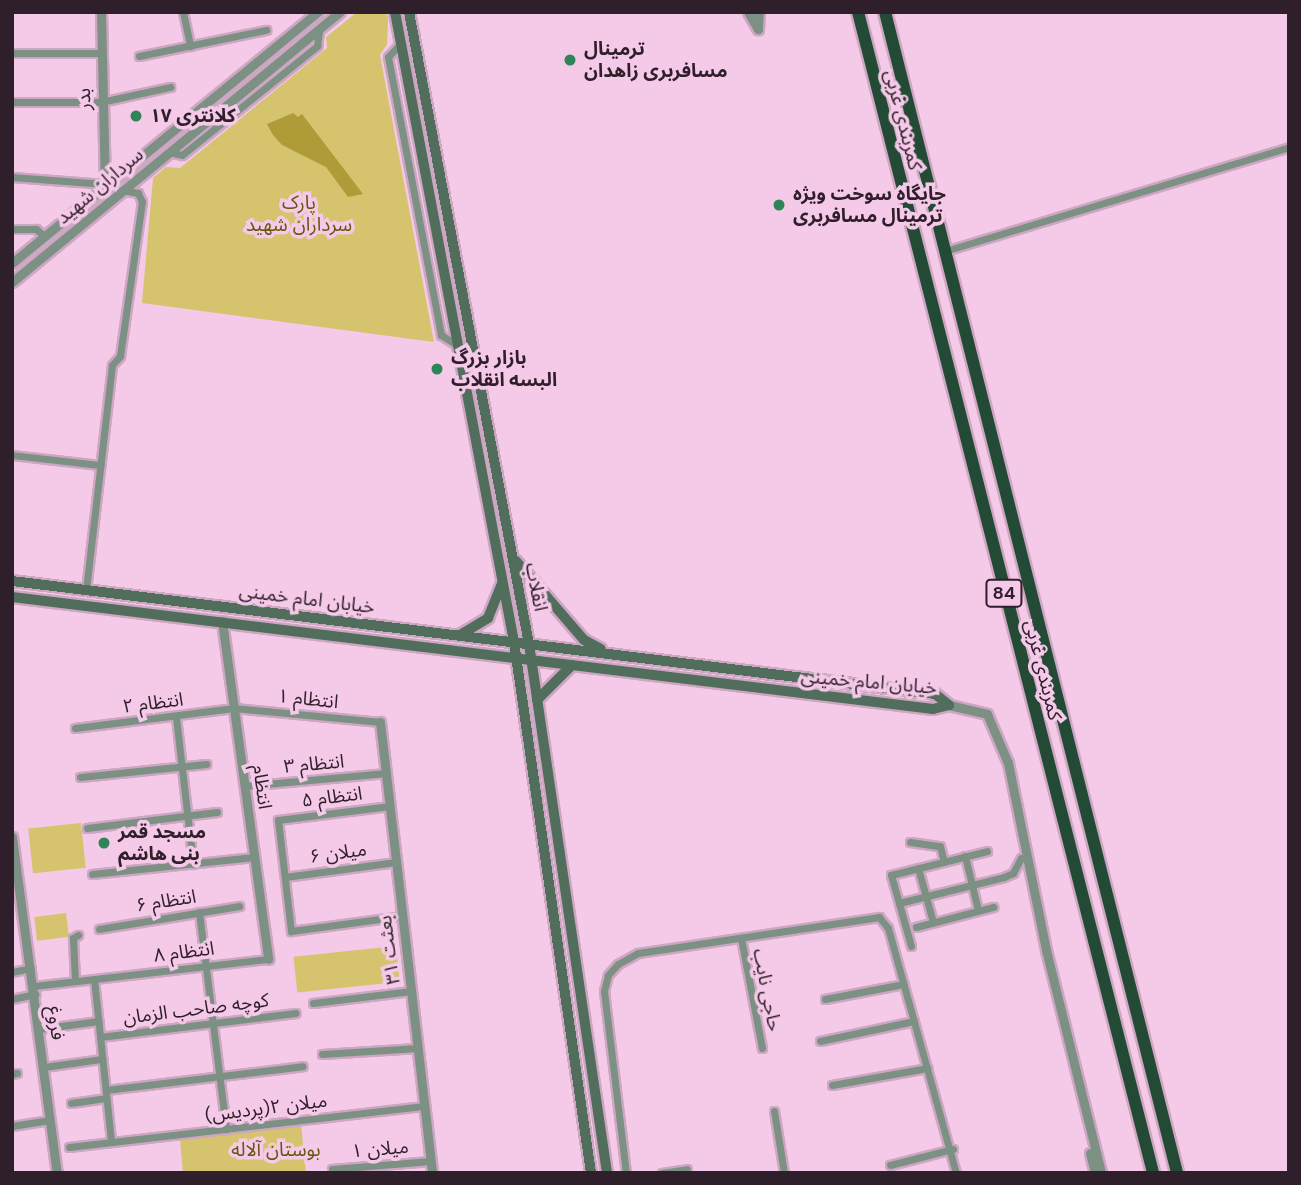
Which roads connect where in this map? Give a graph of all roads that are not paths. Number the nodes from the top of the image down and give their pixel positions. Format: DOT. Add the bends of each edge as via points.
graph roads {
  1 [pos="102,12"];
  2 [pos="183,12"];
  3 [pos="318,12"];
  4 [pos="340,12"];
  5 [pos="395,12"];
  6 [pos="410,12"];
  7 [pos="748,12"];
  8 [pos="759,12"];
  9 [pos="858,12"];
  10 [pos="886,12"];
  11 [pos="266,30"];
  12 [pos="401,43"];
  13 [pos="190,46"];
  14 [pos="12,52"];
  15 [pos="102,52"];
  16 [pos="139,56"];
  17 [pos="170,87"];
  18 [pos="12,102"];
  19 [pos="101,102"];
  20 [pos="1289,146"];
  21 [pos="12,177"];
  22 [pos="105,184"];
  23 [pos="122,191"];
  24 [pos="12,229"];
  25 [pos="44,236"];
  26 [pos="946,251"];
  27 [pos="22,256"];
  28 [pos="12,263"];
  29 [pos="32,266"];
  30 [pos="12,282"];
  31 [pos="460,347"];
  32 [pos="12,455"];
  33 [pos="100,465"];
  34 [pos="512,555"];
  35 [pos="503,580"];
  36 [pos="12,581"];
  37 [pos="71,588"];
  38 [pos="86,590"];
  39 [pos="12,597"];
  40 [pos="69,603"];
  41 [pos="222,621"];
  42 [pos="460,635"];
  43 [pos="514,642"];
  44 [pos="529,644"];
  45 [pos="613,654"];
  46 [pos="515,658"];
  47 [pos="531,660"];
  48 [pos="572,665"];
  49 [pos="535,685"];
  50 [pos="519,687"];
  51 [pos="537,700"];
  52 [pos="949,705"];
  53 [pos="234,708"];
  54 [pos="176,716"];
  55 [pos="380,722"];
  56 [pos="75,728"];
  57 [pos="999,738"];
  58 [pos="206,764"];
  59 [pos="183,765"];
  60 [pos="386,773"];
  61 [pos="80,777"];
  62 [pos="244,786"];
  63 [pos="390,806"];
  64 [pos="216,811"];
  65 [pos="188,815"];
  66 [pos="87,828"];
  67 [pos="12,837"];
  68 [pos="911,842"];
  69 [pos="987,851"];
  70 [pos="965,856"];
  71 [pos="254,857"];
  72 [pos="1021,859"];
  73 [pos="396,862"];
  74 [pos="944,862"];
  75 [pos="193,864"];
  76 [pos="918,868"];
  77 [pos="92,874"];
  78 [pos="285,877"];
  79 [pos="972,884"];
  80 [pos="926,896"];
  81 [pos="899,903"];
  82 [pos="16,904"];
  83 [pos="239,905"];
  84 [pos="993,906"];
  85 [pos="978,910"];
  86 [pos="199,912"];
  87 [pos="402,916"];
  88 [pos="933,922"];
  89 [pos="916,927"];
  90 [pos="99,929"];
  91 [pos="78,934"];
  92 [pos="741,938"];
  93 [pos="911,946"];
  94 [pos="268,959"];
  95 [pos="207,966"];
  96 [pos="31,968"];
  97 [pos="12,972"];
  98 [pos="94,979"];
  99 [pos="75,981"];
  100 [pos="904,984"];
  101 [pos="34,990"];
  102 [pos="411,991"];
  103 [pos="581,994"];
  104 [pos="564,997"];
  105 [pos="12,999"];
  106 [pos="825,999"];
  107 [pos="313,1003"];
  108 [pos="296,1013"];
  109 [pos="99,1021"];
  110 [pos="914,1021"];
  111 [pos="214,1023"];
  112 [pos="39,1029"];
  113 [pos="100,1037"];
  114 [pos="820,1041"];
  115 [pos="418,1048"];
  116 [pos="762,1048"];
  117 [pos="323,1054"];
  118 [pos="102,1059"];
  119 [pos="303,1066"];
  120 [pos="44,1067"];
  121 [pos="927,1068"];
  122 [pos="220,1076"];
  123 [pos="832,1085"];
  124 [pos="106,1094"];
  125 [pos="71,1103"];
  126 [pos="425,1106"];
  127 [pos="774,1111"];
  128 [pos="50,1120"];
  129 [pos="12,1126"];
  130 [pos="226,1129"];
  131 [pos="620,1132"];
  132 [pos="601,1134"];
  133 [pos="111,1142"];
  134 [pos="69,1147"];
  135 [pos="953,1149"];
  136 [pos="431,1161"];
  137 [pos="890,1165"];
  138 [pos="332,1169"];
  139 [pos="687,1169"];
  140 [pos="57,1173"];
  141 [pos="432,1173"];
  142 [pos="591,1173"];
  143 [pos="607,1173"];
  144 [pos="626,1173"];
  145 [pos="662,1173"];
  146 [pos="784,1173"];
  147 [pos="956,1173"];
  148 [pos="1095,1173"];
  149 [pos="1101,1173"];
  150 [pos="1153,1173"];
  151 [pos="1177,1173"];
  1 -- 15 [label="street, بدر"];
  2 -- 13 [label="street"];
  3 -- 22 [label="street, سرداران شهید" via="219,97"];
  4 -- 23 [label="street, سرداران شهید"];
  5 -- 12 [label="main road, انقلاب"];
  6 -- 34 [label="main road, انقلاب"];
  7 -- 8 [label="street" via="758,29"];
  9 -- 150 [label="highway, کمربندی غربی / 84"];
  10 -- 26 [label="highway, کمربندی غربی / 84"];
  11 -- 13 [label="street"];
  12 -- 31 [label="main road, انقلاب"];
  12 -- 31 [label="street" via="388,57 441,335"];
  13 -- 16 [label="street"];
  14 -- 15 [label="street"];
  15 -- 19 [label="street, بدر"];
  17 -- 19 [label="street"];
  18 -- 19 [label="street"];
  19 -- 22 [label="street, بدر"];
  20 -- 26 [label="street"];
  21 -- 22 [label="street"];
  22 -- 25 [label="street, سرداران شهید"];
  23 -- 29 [label="street, سرداران شهید"];
  23 -- 33 [label="street" via="138,193 142,202 120,356 112,365"];
  24 -- 25 [label="street" via="36,229"];
  25 -- 27 [label="street, سرداران شهید"];
  26 -- 151 [label="highway, کمربندی غربی / 84"];
  27 -- 28 [label="street, سرداران شهید"];
  27 -- 29 [label="street"];
  29 -- 30 [label="street, سرداران شهید"];
  31 -- 35 [label="main road, انقلاب"];
  32 -- 33 [label="street"];
  33 -- 38 [label="street"];
  34 -- 44 [label="main road, انقلاب"];
  34 -- 45 [label="main road" via="584,640"];
  35 -- 42 [label="main road" via="488,618"];
  35 -- 43 [label="main road, انقلاب"];
  36 -- 37 [label="main road, خیابان امام خمینی"];
  37 -- 38 [label="main road, خیابان امام خمینی"];
  37 -- 40 [label="main road"];
  38 -- 42 [label="main road, خیابان امام خمینی"];
  39 -- 40 [label="main road, خیابان امام خمینی"];
  40 -- 41 [label="main road, خیابان امام خمینی"];
  41 -- 46 [label="main road, خیابان امام خمینی"];
  41 -- 53 [label="street, انتظام"];
  42 -- 43 [label="main road, خیابان امام خمینی"];
  43 -- 44 [label="main road, خیابان امام خمینی"];
  43 -- 46 [label="main road, انقلاب"];
  44 -- 45 [label="main road, خیابان امام خمینی"];
  44 -- 47 [label="main road, انقلاب"];
  45 -- 52 [label="main road, خیابان امام خمینی" via="934,694"];
  46 -- 47 [label="main road, خیابان امام خمینی"];
  46 -- 50 [label="main road, انقلاب"];
  47 -- 48 [label="main road, خیابان امام خمینی"];
  47 -- 49 [label="main road, انقلاب"];
  48 -- 51 [label="main road"];
  48 -- 52 [label="main road, خیابان امام خمینی" via="933,709"];
  49 -- 50 [label="main road"];
  49 -- 51 [label="main road, انقلاب"];
  50 -- 104 [label="main road, انقلاب"];
  51 -- 103 [label="main road, انقلاب"];
  52 -- 57 [label="street" via="987,715"];
  53 -- 54 [label="street, انتظام ۲"];
  53 -- 55 [label="street, انتظام ۱"];
  53 -- 62 [label="street, انتظام"];
  54 -- 56 [label="street, انتظام ۲"];
  54 -- 59 [label="street"];
  55 -- 60 [label="street, بعثت ۳۱"];
  57 -- 72 [label="street"];
  57 -- 149 [label="street"];
  58 -- 59 [label="street"];
  59 -- 61 [label="street"];
  59 -- 65 [label="street"];
  60 -- 62 [label="street, انتظام ۳"];
  60 -- 63 [label="street, بعثت ۳۱"];
  62 -- 71 [label="street, انتظام"];
  63 -- 73 [label="street, بعثت ۳۱"];
  63 -- 78 [label="street, انتظام ۵" via="278,820"];
  64 -- 65 [label="street"];
  65 -- 66 [label="street"];
  65 -- 75 [label="street"];
  67 -- 82 [label="street, فروغ"];
  68 -- 74 [label="street" via="940,846"];
  69 -- 70 [label="street"];
  70 -- 74 [label="street"];
  70 -- 79 [label="street"];
  71 -- 75 [label="street"];
  71 -- 94 [label="street, انتظام"];
  72 -- 79 [label="street" via="1013,873"];
  72 -- 148 [label="street"];
  73 -- 78 [label="street, میلان ۶"];
  73 -- 87 [label="street, بعثت ۳۱"];
  74 -- 76 [label="street"];
  75 -- 77 [label="street"];
  76 -- 80 [label="street"];
  76 -- 81 [label="street" via="891,875"];
  78 -- 87 [label="street" via="291,931"];
  79 -- 80 [label="street"];
  79 -- 85 [label="street"];
  80 -- 81 [label="street"];
  80 -- 88 [label="street"];
  81 -- 93 [label="street"];
  82 -- 96 [label="street, فروغ"];
  83 -- 86 [label="street, انتظام ۶"];
  84 -- 85 [label="street"];
  85 -- 88 [label="street"];
  86 -- 90 [label="street, انتظام ۶"];
  86 -- 95 [label="street"];
  87 -- 102 [label="street, بعثت ۳۱"];
  88 -- 89 [label="street"];
  91 -- 99 [label="street" via="73,938"];
  92 -- 100 [label="street" via="879,917 888,928"];
  92 -- 116 [label="street, حاجی نایب"];
  92 -- 131 [label="street" via="638,953 608,975 604,991"];
  94 -- 95 [label="street, انتظام ۸"];
  95 -- 98 [label="street, انتظام ۸"];
  95 -- 111 [label="street"];
  96 -- 97 [label="street"];
  96 -- 101 [label="street, فروغ"];
  98 -- 99 [label="street, انتظام ۸"];
  98 -- 109 [label="street"];
  99 -- 101 [label="street, انتظام ۸"];
  100 -- 106 [label="street"];
  100 -- 110 [label="street"];
  101 -- 105 [label="street, انتظام ۸"];
  101 -- 112 [label="street, فروغ"];
  102 -- 107 [label="street"];
  102 -- 115 [label="street, بعثت ۳۱"];
  103 -- 104 [label="main road"];
  103 -- 132 [label="main road, انقلاب"];
  104 -- 142 [label="main road, انقلاب"];
  108 -- 111 [label="street, کوچه صاحب الزمان"];
  109 -- 112 [label="street"];
  109 -- 113 [label="street"];
  110 -- 114 [label="street"];
  110 -- 121 [label="street"];
  111 -- 113 [label="street, کوچه صاحب الزمان"];
  111 -- 122 [label="street"];
  112 -- 120 [label="street, فروغ"];
  113 -- 118 [label="street"];
  115 -- 117 [label="street"];
  115 -- 126 [label="street, بعثت ۳۱"];
  118 -- 120 [label="street"];
  118 -- 124 [label="street"];
  119 -- 122 [label="street"];
  120 -- 128 [label="street, فروغ"];
  121 -- 123 [label="street"];
  121 -- 135 [label="street"];
  122 -- 124 [label="street"];
  122 -- 130 [label="street"];
  124 -- 125 [label="street"];
  124 -- 133 [label="street"];
  126 -- 130 [label="street, میلان ۲(پردیس)"];
  126 -- 136 [label="street, بعثت ۳۱"];
  127 -- 146 [label="street"];
  128 -- 129 [label="street"];
  128 -- 140 [label="street, فروغ"];
  130 -- 133 [label="street, میلان ۲(پردیس)"];
  131 -- 132 [label="street"];
  131 -- 144 [label="street"];
  132 -- 143 [label="main road, انقلاب"];
  133 -- 134 [label="street, میلان ۲(پردیس)"];
  135 -- 137 [label="street"];
  135 -- 147 [label="street"];
  136 -- 138 [label="street, میلان ۱"];
  136 -- 141 [label="street, بعثت ۳۱"];
  139 -- 145 [label="street"];
}
